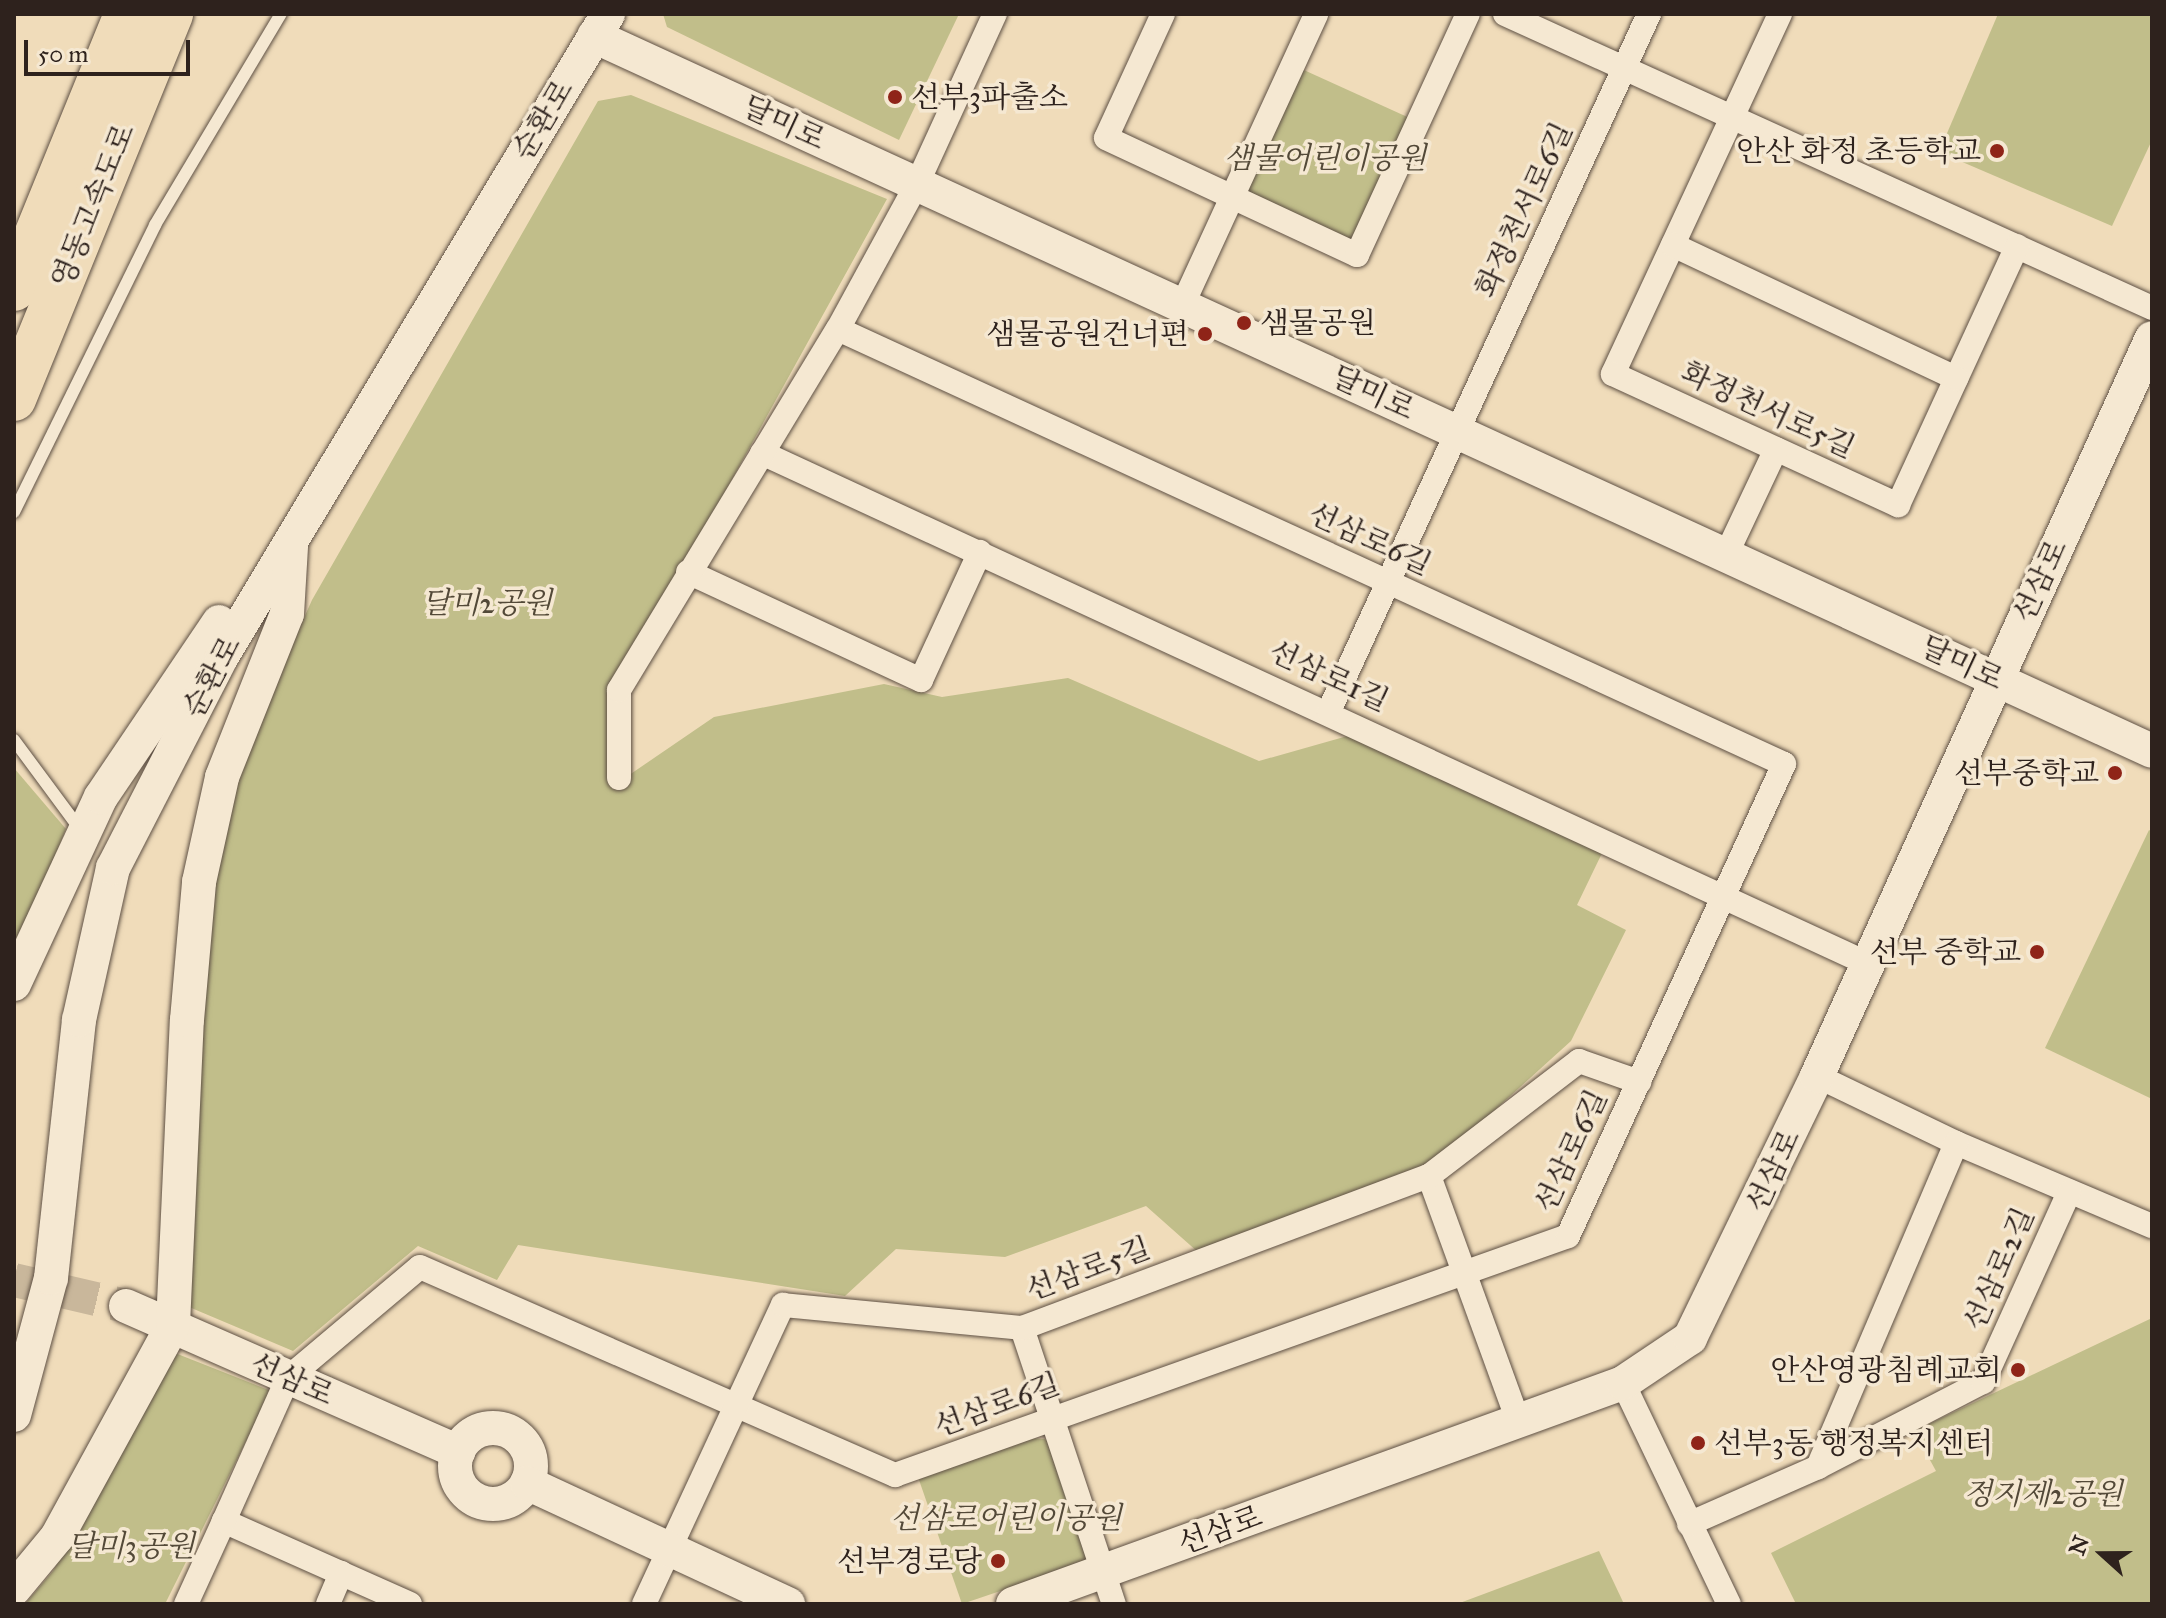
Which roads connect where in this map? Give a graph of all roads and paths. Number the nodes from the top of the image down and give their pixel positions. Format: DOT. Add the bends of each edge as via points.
graph roads {
  1 [pos="126,14"];
  2 [pos="171,14"];
  3 [pos="281,14"];
  4 [pos="995,14"];
  5 [pos="1163,14"];
  6 [pos="1316,14"];
  7 [pos="1468,14"];
  8 [pos="1505,14"];
  9 [pos="1649,14"];
  10 [pos="1780,14"];
  11 [pos="601,25"];
  12 [pos="1624,68"];
  13 [pos="1732,117"];
  14 [pos="917,184"];
  15 [pos="1232,197"];
  16 [pos="1673,245"];
  17 [pos="2017,246"];
  18 [pos="14,289"];
  19 [pos="1182,306"];
  20 [pos="2152,308"];
  21 [pos="838,329"];
  22 [pos="2152,338"];
  23 [pos="1956,378"];
  24 [pos="14,399"];
  25 [pos="1457,432"];
  26 [pos="1776,449"];
  27 [pos="762,453"];
  28 [pos="14,512"];
  29 [pos="291,537"];
  30 [pos="980,552"];
  31 [pos="1726,555"];
  32 [pos="688,572"];
  33 [pos="1388,582"];
  34 [pos="1996,679"];
  35 [pos="1329,711"];
  36 [pos="14,740"];
  37 [pos="2152,751"];
  38 [pos="619,778"];
  39 [pos="84,835"];
  40 [pos="1724,896"];
  41 [pos="1866,963"];
  42 [pos="14,984"];
  43 [pos="1817,1076"];
  44 [pos="1639,1082"];
  45 [pos="1956,1143"];
  46 [pos="1429,1176"];
  47 [pos="2069,1192"];
  48 [pos="2152,1226"];
  49 [pos="1465,1273"];
  50 [pos="126,1306"];
  51 [pos="173,1325"];
  52 [pos="1022,1328"];
  53 [pos="288,1378"];
  54 [pos="1623,1383"];
  55 [pos="734,1407"];
  56 [pos="14,1415"];
  57 [pos="1053,1419"];
  58 [pos="1518,1421"];
  59 [pos="458,1452"];
  60 [pos="1818,1467"];
  61 [pos="527,1483"];
  62 [pos="224,1521"];
  63 [pos="1689,1524"];
  64 [pos="668,1550"];
  65 [pos="341,1573"];
  66 [pos="1109,1588"];
  67 [pos="14,1589"];
  68 [pos="186,1604"];
  69 [pos="328,1604"];
  70 [pos="410,1604"];
  71 [pos="644,1604"];
  72 [pos="788,1604"];
  73 [pos="1013,1604"];
  74 [pos="1729,1604"];
  1 -- 18 [label="highway, 영동고속도로"];
  2 -- 24 [label="highway, 영동고속도로"];
  3 -- 28 [label="lane" via="155,225"];
  4 -- 14 [label="street"];
  5 -- 15 [label="street" via="1106,138"];
  6 -- 15 [label="street"];
  7 -- 15 [label="street" via="1357,255"];
  8 -- 12 [label="street"];
  9 -- 12 [label="street, 화정천서로6길"];
  10 -- 13 [label="street, 화정천서로5길"];
  11 -- 14 [label="street, 달미로"];
  11 -- 29 [label="street, 순환로"];
  12 -- 13 [label="street"];
  12 -- 25 [label="street, 화정천서로6길"];
  13 -- 16 [label="street, 화정천서로5길"];
  13 -- 17 [label="street" via="1933,200"];
  14 -- 19 [label="street, 달미로"];
  14 -- 21 [label="street"];
  15 -- 19 [label="street"];
  16 -- 23 [label="street"];
  16 -- 26 [label="street, 화정천서로5길" via="1613,374"];
  17 -- 20 [label="street"];
  17 -- 23 [label="street, 화정천서로5길"];
  19 -- 25 [label="street, 달미로"];
  21 -- 27 [label="street"];
  21 -- 33 [label="street, 선삼로6길"];
  22 -- 34 [label="street, 선삼로"];
  23 -- 26 [label="street, 화정천서로5길" via="1898,505"];
  25 -- 31 [label="street, 달미로"];
  25 -- 33 [label="street, 화정천서로6길"];
  26 -- 31 [label="street"];
  27 -- 30 [label="street, 선삼로1길"];
  27 -- 32 [label="street"];
  29 -- 39 [label="street" via="260,561 101,797"];
  29 -- 51 [label="street" via="287,614 222,777 199,882"];
  29 -- 56 [label="street, 순환로" via="222,656 113,868 79,1020 51,1278"];
  30 -- 32 [label="street" via="921,680"];
  30 -- 35 [label="street, 선삼로1길"];
  31 -- 34 [label="street, 달미로"];
  32 -- 38 [label="street" via="619,690"];
  33 -- 35 [label="street, 화정천서로6길"];
  33 -- 40 [label="street, 선삼로6길" via="1784,764"];
  34 -- 37 [label="street, 달미로"];
  34 -- 41 [label="street, 선삼로"];
  35 -- 40 [label="street, 선삼로1길"];
  36 -- 39 [label="lane"];
  39 -- 42 [label="street"];
  40 -- 41 [label="street, 선삼로1길"];
  40 -- 44 [label="street, 선삼로6길"];
  41 -- 43 [label="street, 선삼로"];
  43 -- 45 [label="street, 선삼로2길" via="1879,1100"];
  43 -- 54 [label="street, 선삼로" via="1690,1338"];
  44 -- 46 [label="street, 선삼로5길" via="1579,1061"];
  44 -- 49 [label="street, 선삼로6길" via="1568,1236"];
  45 -- 47 [label="street, 선삼로2길"];
  45 -- 60 [label="street"];
  46 -- 49 [label="street"];
  46 -- 52 [label="street, 선삼로5길"];
  47 -- 48 [label="street, 선삼로2길"];
  47 -- 60 [label="street, 선삼로2길" via="1983,1382"];
  49 -- 57 [label="street, 선삼로6길"];
  49 -- 58 [label="street"];
  50 -- 51 [label="street, 선삼로"];
  51 -- 53 [label="street, 선삼로"];
  51 -- 67 [label="street" via="57,1537"];
  52 -- 55 [label="street, 선삼로5길" via="783,1305"];
  52 -- 57 [label="street"];
  53 -- 55 [label="street, 선삼로6길" via="420,1267"];
  53 -- 59 [label="street, 선삼로"];
  53 -- 62 [label="street"];
  54 -- 58 [label="street, 선삼로"];
  54 -- 63 [label="street"];
  55 -- 57 [label="street, 선삼로6길" via="895,1475"];
  55 -- 64 [label="street, 선삼로5길"];
  57 -- 66 [label="street"];
  58 -- 66 [label="street, 선삼로"];
  59 -- 61 [label="street" via="457,1478 472,1498 496,1505 519,1494"];
  59 -- 61 [label="street" via="473,1434 509,1432 526,1448"];
  60 -- 63 [label="street, 선삼로2길"];
  61 -- 64 [label="street"];
  62 -- 65 [label="street"];
  62 -- 68 [label="street"];
  63 -- 74 [label="street"];
  64 -- 71 [label="street, 선삼로5길"];
  64 -- 72 [label="street"];
  65 -- 69 [label="street"];
  65 -- 70 [label="street"];
  66 -- 73 [label="street, 선삼로"];
}
